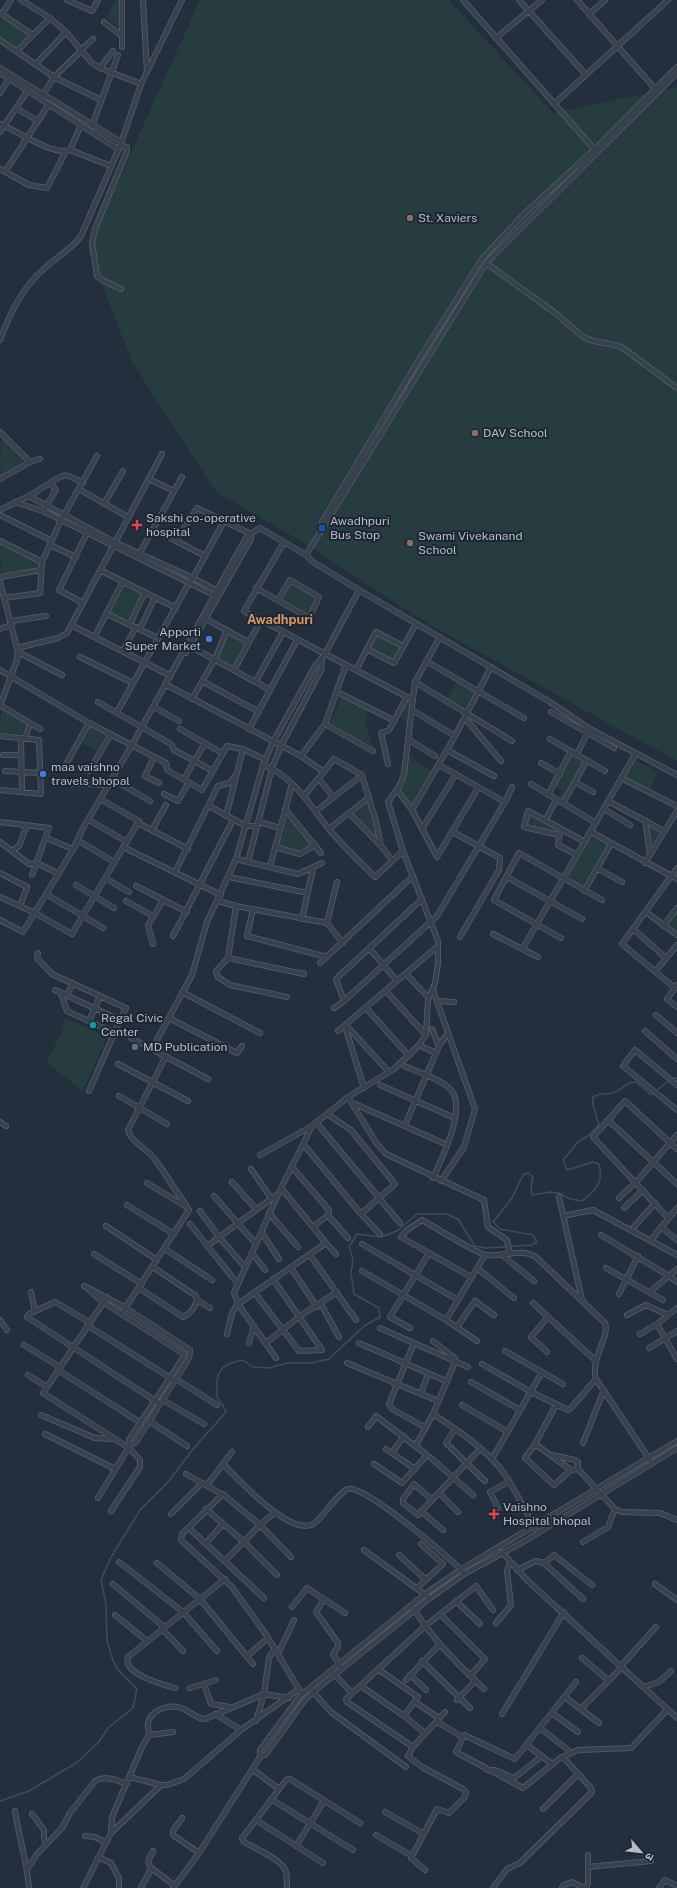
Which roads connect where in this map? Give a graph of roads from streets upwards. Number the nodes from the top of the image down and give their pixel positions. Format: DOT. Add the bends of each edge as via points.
graph roads {
  1 [pos="11,0"];
  2 [pos="20,0"];
  3 [pos="66,0"];
  4 [pos="98,0"];
  5 [pos="122,0"];
  6 [pos="143,0"];
  7 [pos="182,0"];
  8 [pos="463,0"];
  9 [pos="519,0"];
  10 [pos="542,0"];
  11 [pos="577,0"];
  12 [pos="605,0"];
  13 [pos="668,0"];
  14 [pos="529,12"];
  15 [pos="1,14"];
  16 [pos="589,14"];
  17 [pos="50,18"];
  18 [pos="104,22"];
  19 [pos="66,32"];
  20 [pos="33,34"];
  21 [pos="122,36"];
  22 [pos="93,38"];
  23 [pos="496,38"];
  24 [pos="0,40"];
  25 [pos="617,46"];
  26 [pos="122,47"];
  27 [pos="82,50"];
  28 [pos="16,51"];
  29 [pos="113,51"];
  30 [pos="118,55"];
  31 [pos="36,64"];
  32 [pos="677,67"];
  33 [pos="0,68"];
  34 [pos="100,68"];
  35 [pos="147,72"];
  36 [pos="0,73"];
  37 [pos="111,73"];
  38 [pos="677,73"];
  39 [pos="586,75"];
  40 [pos="54,77"];
  41 [pos="9,79"];
  42 [pos="141,84"];
  43 [pos="28,90"];
  44 [pos="657,90"];
  45 [pos="0,93"];
  46 [pos="43,94"];
  47 [pos="101,100"];
  48 [pos="49,104"];
  49 [pos="554,104"];
  50 [pos="16,108"];
  51 [pos="38,121"];
  52 [pos="2,125"];
  53 [pos="81,125"];
  54 [pos="92,126"];
  55 [pos="0,132"];
  56 [pos="27,137"];
  57 [pos="120,145"];
  58 [pos="68,150"];
  59 [pos="596,150"];
  60 [pos="111,166"];
  61 [pos="0,169"];
  62 [pos="5,172"];
  63 [pos="492,248"];
  64 [pos="496,252"];
  65 [pos="486,263"];
  66 [pos="121,289"];
  67 [pos="0,340"];
  68 [pos="677,388"];
  69 [pos="0,432"];
  70 [pos="162,454"];
  71 [pos="97,456"];
  72 [pos="40,458"];
  73 [pos="30,462"];
  74 [pos="123,471"];
  75 [pos="182,477"];
  76 [pos="0,479"];
  77 [pos="149,479"];
  78 [pos="50,483"];
  79 [pos="83,483"];
  80 [pos="79,489"];
  81 [pos="174,492"];
  82 [pos="29,496"];
  83 [pos="15,502"];
  84 [pos="104,504"];
  85 [pos="46,506"];
  86 [pos="0,510"];
  87 [pos="43,511"];
  88 [pos="0,515"];
  89 [pos="64,516"];
  90 [pos="128,517"];
  91 [pos="61,520"];
  92 [pos="224,521"];
  93 [pos="322,528"];
  94 [pos="153,529"];
  95 [pos="87,533"];
  96 [pos="251,534"];
  97 [pos="0,541"];
  98 [pos="176,541"];
  99 [pos="284,542"];
  100 [pos="51,543"];
  101 [pos="114,545"];
  102 [pos="306,555"];
  103 [pos="139,556"];
  104 [pos="205,556"];
  105 [pos="76,557"];
  106 [pos="42,562"];
  107 [pos="41,570"];
  108 [pos="100,570"];
  109 [pos="0,577"];
  110 [pos="194,578"];
  111 [pos="123,581"];
  112 [pos="0,582"];
  113 [pos="189,583"];
  114 [pos="256,588"];
  115 [pos="359,590"];
  116 [pos="145,592"];
  117 [pos="218,594"];
  118 [pos="155,597"];
  119 [pos="5,600"];
  120 [pos="278,600"];
  121 [pos="0,603"];
  122 [pos="83,603"];
  123 [pos="176,608"];
  124 [pos="107,614"];
  125 [pos="46,616"];
  126 [pos="206,619"];
  127 [pos="261,620"];
  128 [pos="11,623"];
  129 [pos="130,624"];
  130 [pos="416,624"];
  131 [pos="71,625"];
  132 [pos="138,628"];
  133 [pos="0,629"];
  134 [pos="227,630"];
  135 [pos="283,632"];
  136 [pos="95,636"];
  137 [pos="440,637"];
  138 [pos="158,638"];
  139 [pos="297,640"];
  140 [pos="248,642"];
  141 [pos="190,646"];
  142 [pos="403,646"];
  143 [pos="367,649"];
  144 [pos="18,650"];
  145 [pos="123,651"];
  146 [pos="325,654"];
  147 [pos="80,656"];
  148 [pos="215,659"];
  149 [pos="322,659"];
  150 [pos="426,661"];
  151 [pos="145,663"];
  152 [pos="346,665"];
  153 [pos="491,668"];
  154 [pos="0,670"];
  155 [pos="234,670"];
  156 [pos="356,670"];
  157 [pos="62,675"];
  158 [pos="10,676"];
  159 [pos="170,676"];
  160 [pos="202,682"];
  161 [pos="256,682"];
  162 [pos="415,682"];
  163 [pos="133,683"];
  164 [pos="166,685"];
  165 [pos="270,690"];
  166 [pos="479,690"];
  167 [pos="337,692"];
  168 [pos="407,697"];
  169 [pos="192,698"];
  170 [pos="413,698"];
  171 [pos="98,702"];
  172 [pos="0,705"];
  173 [pos="154,707"];
  174 [pos="412,710"];
  175 [pos="117,712"];
  176 [pos="259,712"];
  177 [pos="551,712"];
  178 [pos="466,716"];
  179 [pos="524,718"];
  180 [pos="179,721"];
  181 [pos="395,721"];
  182 [pos="30,723"];
  183 [pos="89,723"];
  184 [pos="325,724"];
  185 [pos="142,727"];
  186 [pos="40,729"];
  187 [pos="180,729"];
  188 [pos="249,729"];
  189 [pos="589,731"];
  190 [pos="111,734"];
  191 [pos="0,736"];
  192 [pos="455,736"];
  193 [pos="23,739"];
  194 [pos="550,739"];
  195 [pos="409,740"];
  196 [pos="512,741"];
  197 [pos="273,742"];
  198 [pos="205,743"];
  199 [pos="133,745"];
  200 [pos="281,746"];
  201 [pos="614,748"];
  202 [pos="243,749"];
  203 [pos="373,750"];
  204 [pos="447,750"];
  205 [pos="571,751"];
  206 [pos="222,753"];
  207 [pos="636,753"];
  208 [pos="3,754"];
  209 [pos="577,754"];
  210 [pos="21,755"];
  211 [pos="302,756"];
  212 [pos="435,756"];
  213 [pos="154,757"];
  214 [pos="266,760"];
  215 [pos="587,760"];
  216 [pos="194,761"];
  217 [pos="501,761"];
  218 [pos="541,763"];
  219 [pos="388,764"];
  220 [pos="439,764"];
  221 [pos="263,765"];
  222 [pos="64,768"];
  223 [pos="272,768"];
  224 [pos="5,771"];
  225 [pos="89,771"];
  226 [pos="605,771"];
  227 [pos="21,772"];
  228 [pos="213,772"];
  229 [pos="324,772"];
  230 [pos="40,773"];
  231 [pos="456,774"];
  232 [pos="560,774"];
  233 [pos="362,775"];
  234 [pos="677,775"];
  235 [pos="235,776"];
  236 [pos="494,776"];
  237 [pos="621,778"];
  238 [pos="184,779"];
  239 [pos="319,779"];
  240 [pos="114,780"];
  241 [pos="188,782"];
  242 [pos="575,782"];
  243 [pos="63,783"];
  244 [pos="159,783"];
  245 [pos="292,784"];
  246 [pos="531,784"];
  247 [pos="109,785"];
  248 [pos="512,787"];
  249 [pos="478,788"];
  250 [pos="0,790"];
  251 [pos="397,790"];
  252 [pos="22,792"];
  253 [pos="593,792"];
  254 [pos="164,794"];
  255 [pos="548,795"];
  256 [pos="304,796"];
  257 [pos="333,797"];
  258 [pos="368,797"];
  259 [pos="102,800"];
  260 [pos="556,800"];
  261 [pos="150,801"];
  262 [pos="608,801"];
  263 [pos="505,802"];
  264 [pos="563,803"];
  265 [pos="166,805"];
  266 [pos="209,806"];
  267 [pos="677,806"];
  268 [pos="285,809"];
  269 [pos="604,809"];
  270 [pos="412,810"];
  271 [pos="316,811"];
  272 [pos="677,811"];
  273 [pos="349,813"];
  274 [pos="226,816"];
  275 [pos="90,820"];
  276 [pos="233,820"];
  277 [pos="546,820"];
  278 [pos="645,820"];
  279 [pos="0,822"];
  280 [pos="138,823"];
  281 [pos="596,823"];
  282 [pos="258,824"];
  283 [pos="27,825"];
  284 [pos="630,825"];
  285 [pos="246,826"];
  286 [pos="280,828"];
  287 [pos="329,828"];
  288 [pos="560,828"];
  289 [pos="422,829"];
  290 [pos="152,830"];
  291 [pos="664,831"];
  292 [pos="453,832"];
  293 [pos="591,832"];
  294 [pos="559,835"];
  295 [pos="46,838"];
  296 [pos="79,841"];
  297 [pos="0,842"];
  298 [pos="126,842"];
  299 [pos="585,842"];
  300 [pos="611,844"];
  301 [pos="315,846"];
  302 [pos="381,846"];
  303 [pos="479,846"];
  304 [pos="74,847"];
  305 [pos="123,847"];
  306 [pos="275,847"];
  307 [pos="188,849"];
  308 [pos="12,851"];
  309 [pos="403,851"];
  310 [pos="321,853"];
  311 [pos="650,854"];
  312 [pos="577,855"];
  313 [pos="236,859"];
  314 [pos="392,860"];
  315 [pos="114,862"];
  316 [pos="248,862"];
  317 [pos="37,863"];
  318 [pos="322,863"];
  319 [pos="645,863"];
  320 [pos="270,867"];
  321 [pos="313,868"];
  322 [pos="597,868"];
  323 [pos="677,868"];
  324 [pos="175,872"];
  325 [pos="0,873"];
  326 [pos="59,874"];
  327 [pos="32,875"];
  328 [pos="672,876"];
  329 [pos="229,877"];
  330 [pos="412,877"];
  331 [pos="507,877"];
  332 [pos="105,878"];
  333 [pos="562,879"];
  334 [pos="677,879"];
  335 [pos="337,882"];
  336 [pos="622,882"];
  337 [pos="76,885"];
  338 [pos="200,885"];
  339 [pos="136,886"];
  340 [pos="584,891"];
  341 [pos="129,892"];
  342 [pos="308,893"];
  343 [pos="46,894"];
  344 [pos="221,895"];
  345 [pos="0,896"];
  346 [pos="94,896"];
  347 [pos="422,899"];
  348 [pos="218,900"];
  349 [pos="550,900"];
  350 [pos="602,900"];
  351 [pos="126,901"];
  352 [pos="163,901"];
  353 [pos="20,906"];
  354 [pos="236,906"];
  355 [pos="114,908"];
  356 [pos="677,908"];
  357 [pos="253,909"];
  358 [pos="187,912"];
  359 [pos="646,912"];
  360 [pos="35,913"];
  361 [pos="83,916"];
  362 [pos="153,916"];
  363 [pos="302,919"];
  364 [pos="0,920"];
  365 [pos="582,920"];
  366 [pos="431,922"];
  367 [pos="327,923"];
  368 [pos="536,925"];
  369 [pos="663,926"];
  370 [pos="102,928"];
  371 [pos="633,929"];
  372 [pos="493,934"];
  373 [pos="677,935"];
  374 [pos="173,936"];
  375 [pos="460,937"];
  376 [pos="561,938"];
  377 [pos="343,942"];
  378 [pos="153,944"];
  379 [pos="677,945"];
  380 [pos="438,946"];
  381 [pos="369,948"];
  382 [pos="523,948"];
  383 [pos="38,953"];
  384 [pos="327,957"];
  385 [pos="538,957"];
  386 [pos="228,958"];
  387 [pos="666,958"];
  388 [pos="320,963"];
  389 [pos="382,965"];
  390 [pos="655,972"];
  391 [pos="304,974"];
  392 [pos="406,974"];
  393 [pos="397,982"];
  394 [pos="73,983"];
  395 [pos="676,987"];
  396 [pos="55,990"];
  397 [pos="432,990"];
  398 [pos="386,991"];
  399 [pos="182,992"];
  400 [pos="61,993"];
  401 [pos="67,995"];
  402 [pos="100,996"];
  403 [pos="287,997"];
  404 [pos="429,998"];
  405 [pos="344,1001"];
  406 [pos="438,1001"];
  407 [pos="454,1002"];
  408 [pos="677,1007"];
  409 [pos="95,1008"];
  410 [pos="334,1008"];
  411 [pos="366,1008"];
  412 [pos="656,1015"];
  413 [pos="169,1018"];
  414 [pos="120,1020"];
  415 [pos="89,1021"];
  416 [pos="345,1025"];
  417 [pos="432,1029"];
  418 [pos="338,1031"];
  419 [pos="645,1031"];
  420 [pos="448,1032"];
  421 [pos="115,1033"];
  422 [pos="260,1033"];
  423 [pos="677,1033"];
  424 [pos="426,1035"];
  425 [pos="131,1038"];
  426 [pos="242,1046"];
  427 [pos="439,1046"];
  428 [pos="423,1047"];
  429 [pos="152,1049"];
  430 [pos="436,1053"];
  431 [pos="166,1056"];
  432 [pos="409,1056"];
  433 [pos="677,1059"];
  434 [pos="118,1064"];
  435 [pos="404,1066"];
  436 [pos="389,1072"];
  437 [pos="427,1075"];
  438 [pos="208,1079"];
  439 [pos="153,1082"];
  440 [pos="380,1085"];
  441 [pos="677,1085"];
  442 [pos="364,1088"];
  443 [pos="89,1091"];
  444 [pos="119,1096"];
  445 [pos="348,1097"];
  446 [pos="416,1100"];
  447 [pos="188,1101"];
  448 [pos="355,1104"];
  449 [pos="139,1108"];
  450 [pos="677,1110"];
  451 [pos="326,1114"];
  452 [pos="454,1118"];
  453 [pos="608,1120"];
  454 [pos="0,1122"];
  455 [pos="167,1124"];
  456 [pos="314,1124"];
  457 [pos="405,1125"];
  458 [pos="6,1126"];
  459 [pos="677,1135"];
  460 [pos="443,1143"];
  461 [pos="670,1143"];
  462 [pos="304,1145"];
  463 [pos="677,1149"];
  464 [pos="260,1155"];
  465 [pos="653,1162"];
  466 [pos="292,1167"];
  467 [pos="251,1169"];
  468 [pos="434,1178"];
  469 [pos="441,1181"];
  470 [pos="232,1182"];
  471 [pos="636,1182"];
  472 [pos="147,1183"];
  473 [pos="677,1184"];
  474 [pos="281,1188"];
  475 [pos="643,1190"];
  476 [pos="278,1194"];
  477 [pos="214,1196"];
  478 [pos="559,1197"];
  479 [pos="271,1198"];
  480 [pos="378,1198"];
  481 [pos="619,1198"];
  482 [pos="655,1203"];
  483 [pos="127,1205"];
  484 [pos="186,1206"];
  485 [pos="624,1208"];
  486 [pos="677,1208"];
  487 [pos="256,1209"];
  488 [pos="200,1211"];
  489 [pos="270,1213"];
  490 [pos="361,1214"];
  491 [pos="328,1215"];
  492 [pos="563,1216"];
  493 [pos="668,1218"];
  494 [pos="400,1223"];
  495 [pos="190,1224"];
  496 [pos="237,1224"];
  497 [pos="106,1226"];
  498 [pos="313,1227"];
  499 [pos="634,1227"];
  500 [pos="662,1227"];
  501 [pos="262,1233"];
  502 [pos="174,1234"];
  503 [pos="380,1234"];
  504 [pos="601,1235"];
  505 [pos="219,1237"];
  506 [pos="348,1238"];
  507 [pos="650,1240"];
  508 [pos="677,1240"];
  509 [pos="326,1243"];
  510 [pos="256,1244"];
  511 [pos="362,1244"];
  512 [pos="207,1246"];
  513 [pos="298,1247"];
  514 [pos="165,1249"];
  515 [pos="509,1252"];
  516 [pos="252,1253"];
  517 [pos="429,1253"];
  518 [pos="94,1254"];
  519 [pos="336,1254"];
  520 [pos="677,1254"];
  521 [pos="310,1255"];
  522 [pos="485,1255"];
  523 [pos="502,1255"];
  524 [pos="638,1256"];
  525 [pos="279,1259"];
  526 [pos="157,1260"];
  527 [pos="153,1267"];
  528 [pos="245,1267"];
  529 [pos="291,1268"];
  530 [pos="477,1268"];
  531 [pos="606,1268"];
  532 [pos="677,1269"];
  533 [pos="265,1270"];
  534 [pos="362,1271"];
  535 [pos="415,1275"];
  536 [pos="669,1276"];
  537 [pos="471,1278"];
  538 [pos="273,1279"];
  539 [pos="212,1280"];
  540 [pos="627,1280"];
  541 [pos="534,1281"];
  542 [pos="677,1282"];
  543 [pos="237,1283"];
  544 [pos="140,1286"];
  545 [pos="31,1292"];
  546 [pos="336,1292"];
  547 [pos="650,1292"];
  548 [pos="255,1293"];
  549 [pos="619,1294"];
  550 [pos="404,1295"];
  551 [pos="107,1297"];
  552 [pos="514,1298"];
  553 [pos="197,1300"];
  554 [pos="458,1300"];
  555 [pos="582,1300"];
  556 [pos="663,1300"];
  557 [pos="104,1302"];
  558 [pos="533,1303"];
  559 [pos="238,1304"];
  560 [pos="319,1305"];
  561 [pos="126,1308"];
  562 [pos="210,1308"];
  563 [pos="677,1308"];
  564 [pos="35,1311"];
  565 [pos="122,1313"];
  566 [pos="494,1315"];
  567 [pos="627,1315"];
  568 [pos="668,1315"];
  569 [pos="300,1316"];
  570 [pos="548,1317"];
  571 [pos="0,1320"];
  572 [pos="356,1320"];
  573 [pos="446,1320"];
  574 [pos="88,1324"];
  575 [pos="657,1324"];
  576 [pos="254,1326"];
  577 [pos="457,1327"];
  578 [pos="380,1328"];
  579 [pos="410,1328"];
  580 [pos="7,1330"];
  581 [pos="283,1330"];
  582 [pos="677,1331"];
  583 [pos="227,1334"];
  584 [pos="640,1334"];
  585 [pos="339,1337"];
  586 [pos="664,1339"];
  587 [pos="433,1341"];
  588 [pos="477,1341"];
  589 [pos="266,1342"];
  590 [pos="249,1343"];
  591 [pos="359,1343"];
  592 [pos="414,1343"];
  593 [pos="24,1345"];
  594 [pos="72,1348"];
  595 [pos="649,1348"];
  596 [pos="505,1351"];
  597 [pos="547,1352"];
  598 [pos="191,1353"];
  599 [pos="184,1354"];
  600 [pos="276,1358"];
  601 [pos="677,1359"];
  602 [pos="596,1360"];
  603 [pos="455,1362"];
  604 [pos="347,1364"];
  605 [pos="405,1364"];
  606 [pos="482,1364"];
  607 [pos="468,1366"];
  608 [pos="59,1368"];
  609 [pos="542,1372"];
  610 [pos="428,1374"];
  611 [pos="28,1375"];
  612 [pos="170,1378"];
  613 [pos="596,1379"];
  614 [pos="175,1380"];
  615 [pos="446,1381"];
  616 [pos="471,1382"];
  617 [pos="398,1384"];
  618 [pos="563,1384"];
  619 [pos="47,1387"];
  620 [pos="604,1390"];
  621 [pos="531,1392"];
  622 [pos="421,1394"];
  623 [pos="154,1401"];
  624 [pos="438,1401"];
  625 [pos="162,1402"];
  626 [pos="217,1405"];
  627 [pos="462,1405"];
  628 [pos="556,1405"];
  629 [pos="520,1410"];
  630 [pos="433,1414"];
  631 [pos="41,1415"];
  632 [pos="149,1421"];
  633 [pos="140,1422"];
  634 [pos="204,1424"];
  635 [pos="146,1426"];
  636 [pos="368,1427"];
  637 [pos="426,1428"];
  638 [pos="455,1429"];
  639 [pos="508,1432"];
  640 [pos="45,1434"];
  641 [pos="404,1436"];
  642 [pos="114,1439"];
  643 [pos="677,1441"];
  644 [pos="583,1443"];
  645 [pos="535,1444"];
  646 [pos="416,1445"];
  647 [pos="129,1446"];
  648 [pos="187,1446"];
  649 [pos="677,1448"];
  650 [pos="386,1449"];
  651 [pos="480,1449"];
  652 [pos="232,1452"];
  653 [pos="392,1453"];
  654 [pos="550,1454"];
  655 [pos="431,1458"];
  656 [pos="492,1459"];
  657 [pos="649,1459"];
  658 [pos="467,1463"];
  659 [pos="223,1464"];
  660 [pos="374,1464"];
  661 [pos="652,1464"];
  662 [pos="115,1469"];
  663 [pos="415,1469"];
  664 [pos="578,1469"];
  665 [pos="571,1470"];
  666 [pos="186,1474"];
  667 [pos="454,1477"];
  668 [pos="485,1481"];
  669 [pos="508,1482"];
  670 [pos="202,1483"];
  671 [pos="207,1485"];
  672 [pos="596,1490"];
  673 [pos="439,1493"];
  674 [pos="223,1494"];
  675 [pos="473,1495"];
  676 [pos="600,1495"];
  677 [pos="98,1498"];
  678 [pos="432,1500"];
  679 [pos="498,1508"];
  680 [pos="206,1509"];
  681 [pos="614,1509"];
  682 [pos="111,1511"];
  683 [pos="421,1511"];
  684 [pos="458,1512"];
  685 [pos="274,1513"];
  686 [pos="171,1514"];
  687 [pos="677,1520"];
  688 [pos="223,1524"];
  689 [pos="260,1525"];
  690 [pos="534,1527"];
  691 [pos="189,1528"];
  692 [pos="443,1530"];
  693 [pos="538,1533"];
  694 [pos="244,1542"];
  695 [pos="583,1542"];
  696 [pos="206,1543"];
  697 [pos="421,1544"];
  698 [pos="498,1548"];
  699 [pos="364,1550"];
  700 [pos="503,1553"];
  701 [pos="399,1555"];
  702 [pos="291,1558"];
  703 [pos="225,1561"];
  704 [pos="119,1562"];
  705 [pos="510,1562"];
  706 [pos="157,1563"];
  707 [pos="544,1563"];
  708 [pos="460,1570"];
  709 [pos="517,1570"];
  710 [pos="464,1574"];
  711 [pos="277,1575"];
  712 [pos="225,1579"];
  713 [pos="426,1580"];
  714 [pos="113,1584"];
  715 [pos="655,1584"];
  716 [pos="592,1585"];
  717 [pos="418,1588"];
  718 [pos="425,1594"];
  719 [pos="264,1598"];
  720 [pos="430,1598"];
  721 [pos="200,1599"];
  722 [pos="324,1599"];
  723 [pos="583,1599"];
  724 [pos="677,1600"];
  725 [pos="456,1601"];
  726 [pos="412,1605"];
  727 [pos="292,1607"];
  728 [pos="493,1610"];
  729 [pos="415,1611"];
  730 [pos="183,1612"];
  731 [pos="564,1612"];
  732 [pos="345,1613"];
  733 [pos="440,1614"];
  734 [pos="115,1615"];
  735 [pos="294,1620"];
  736 [pos="496,1623"];
  737 [pos="480,1624"];
  738 [pos="424,1627"];
  739 [pos="656,1627"];
  740 [pos="163,1628"];
  741 [pos="268,1638"];
  742 [pos="147,1641"];
  743 [pos="440,1644"];
  744 [pos="183,1651"];
  745 [pos="217,1651"];
  746 [pos="277,1652"];
  747 [pos="246,1656"];
  748 [pos="582,1658"];
  749 [pos="422,1661"];
  750 [pos="253,1664"];
  751 [pos="338,1665"];
  752 [pos="622,1666"];
  753 [pos="378,1669"];
  754 [pos="342,1670"];
  755 [pos="331,1671"];
  756 [pos="671,1671"];
  757 [pos="335,1675"];
  758 [pos="410,1675"];
  759 [pos="470,1676"];
  760 [pos="216,1680"];
  761 [pos="406,1680"];
  762 [pos="608,1680"];
  763 [pos="475,1681"];
  764 [pos="576,1682"];
  765 [pos="204,1684"];
  766 [pos="361,1686"];
  767 [pos="644,1687"];
  768 [pos="175,1688"];
  769 [pos="190,1688"];
  770 [pos="309,1688"];
  771 [pos="299,1689"];
  772 [pos="484,1689"];
  773 [pos="426,1690"];
  774 [pos="313,1692"];
  775 [pos="352,1693"];
  776 [pos="264,1694"];
  777 [pos="305,1696"];
  778 [pos="565,1697"];
  779 [pos="290,1698"];
  780 [pos="458,1699"];
  781 [pos="415,1702"];
  782 [pos="231,1707"];
  783 [pos="470,1708"];
  784 [pos="581,1709"];
  785 [pos="668,1709"];
  786 [pos="445,1712"];
  787 [pos="552,1713"];
  788 [pos="215,1714"];
  789 [pos="502,1714"];
  790 [pos="404,1716"];
  791 [pos="677,1718"];
  792 [pos="438,1720"];
  793 [pos="256,1721"];
  794 [pos="599,1723"];
  795 [pos="540,1728"];
  796 [pos="241,1730"];
  797 [pos="173,1732"];
  798 [pos="578,1732"];
  799 [pos="425,1733"];
  800 [pos="149,1735"];
  801 [pos="462,1737"];
  802 [pos="527,1745"];
  803 [pos="413,1747"];
  804 [pos="568,1750"];
  805 [pos="542,1756"];
  806 [pos="563,1757"];
  807 [pos="552,1764"];
  808 [pos="406,1766"];
  809 [pos="252,1769"];
  810 [pos="487,1770"];
  811 [pos="578,1774"];
  812 [pos="130,1777"];
  813 [pos="127,1784"];
  814 [pos="162,1785"];
  815 [pos="279,1789"];
  816 [pos="272,1799"];
  817 [pos="324,1801"];
  818 [pos="543,1809"];
  819 [pos="15,1811"];
  820 [pos="385,1812"];
  821 [pos="32,1814"];
  822 [pos="182,1818"];
  823 [pos="256,1820"];
  824 [pos="360,1823"];
  825 [pos="310,1824"];
  826 [pos="111,1833"];
  827 [pos="376,1834"];
  828 [pos="424,1834"];
  829 [pos="85,1836"];
  830 [pos="105,1842"];
  831 [pos="46,1844"];
  832 [pos="296,1846"];
  833 [pos="353,1850"];
  834 [pos="153,1851"];
  835 [pos="199,1853"];
  836 [pos="588,1855"];
  837 [pos="412,1856"];
  838 [pos="98,1857"];
  839 [pos="651,1861"];
  840 [pos="323,1863"];
  841 [pos="588,1867"];
  842 [pos="28,1868"];
  843 [pos="151,1869"];
  844 [pos="425,1870"];
  845 [pos="677,1886"];
  846 [pos="174,1887"];
  847 [pos="29,1888"];
  848 [pos="83,1888"];
  849 [pos="119,1888"];
  850 [pos="141,1888"];
  851 [pos="287,1888"];
  852 [pos="493,1888"];
  853 [pos="562,1888"];
  854 [pos="585,1888"];
  855 [pos="659,1888"];
  1 -- 15 [label="street"];
  2 -- 17 [label="street"];
  3 -- 4 [label="street" via="92,11"];
  5 -- 21 [label="street"];
  6 -- 35 [label="street"];
  7 -- 35 [label="street"];
  8 -- 23 [label="street"];
  9 -- 14 [label="street"];
  10 -- 14 [label="street"];
  11 -- 16 [label="street"];
  12 -- 16 [label="street"];
  13 -- 25 [label="street"];
  14 -- 23 [label="street"];
  14 -- 39 [label="street"];
  15 -- 20 [label="street"];
  16 -- 25 [label="street"];
  17 -- 19 [label="street"];
  17 -- 20 [label="street"];
  18 -- 21 [label="street"];
  19 -- 27 [label="street"];
  19 -- 31 [label="street"];
  20 -- 28 [label="street"];
  21 -- 26 [label="street"];
  22 -- 27 [label="street"];
  23 -- 49 [label="street"];
  24 -- 28 [label="street"];
  25 -- 39 [label="street"];
  25 -- 44 [label="street"];
  27 -- 34 [label="street" via="92,63"];
  27 -- 40 [label="street"];
  28 -- 31 [label="street"];
  29 -- 34 [label="street"];
  30 -- 37 [label="street"];
  31 -- 40 [label="street"];
  32 -- 44 [label="street"];
  33 -- 46 [label="street"];
  34 -- 37 [label="street"];
  35 -- 42 [label="street"];
  36 -- 41 [label="street"];
  37 -- 42 [label="street"];
  37 -- 47 [label="street"];
  38 -- 44 [label="street"];
  39 -- 49 [label="street"];
  40 -- 46 [label="street"];
  40 -- 47 [label="street"];
  41 -- 43 [label="street"];
  41 -- 45 [label="street"];
  42 -- 57 [label="street"];
  43 -- 48 [label="street"];
  43 -- 50 [label="street"];
  44 -- 59 [label="street"];
  46 -- 54 [label="street"];
  47 -- 54 [label="street"];
  48 -- 51 [label="street"];
  48 -- 53 [label="street"];
  49 -- 59 [label="street"];
  50 -- 51 [label="street"];
  50 -- 52 [label="street"];
  51 -- 56 [label="street"];
  52 -- 55 [label="street"];
  52 -- 56 [label="street"];
  53 -- 57 [label="street"];
  53 -- 58 [label="street"];
  54 -- 57 [label="street"];
  56 -- 58 [label="street" via="44,146"];
  56 -- 62 [label="street"];
  57 -- 60 [label="street"];
  57 -- 66 [label="street" via="127,151 92,242 97,276"];
  58 -- 60 [label="street"];
  58 -- 62 [label="street" via="46,188 29,185"];
  59 -- 63 [label="street" via="522,215"];
  59 -- 64 [label="street"];
  60 -- 67 [label="street" via="81,236 74,245 45,267 25,289 8,318"];
  61 -- 62 [label="street"];
  63 -- 64 [label="street"];
  63 -- 93 [label="street" via="473,270 328,512 321,524"];
  64 -- 65 [label="street"];
  65 -- 68 [label="street" via="554,312 583,338 624,348"];
  65 -- 93 [label="street"];
  69 -- 73 [label="street"];
  70 -- 77 [label="street"];
  71 -- 79 [label="street"];
  72 -- 73 [label="street"];
  73 -- 76 [label="street"];
  74 -- 84 [label="street"];
  75 -- 81 [label="street"];
  77 -- 81 [label="street"];
  77 -- 90 [label="street"];
  78 -- 79 [label="street" via="66,474"];
  78 -- 82 [label="street"];
  78 -- 85 [label="street" via="56,490"];
  79 -- 80 [label="street"];
  80 -- 84 [label="street"];
  80 -- 89 [label="street"];
  81 -- 94 [label="street"];
  82 -- 83 [label="street"];
  82 -- 85 [label="street"];
  83 -- 86 [label="street"];
  83 -- 87 [label="street"];
  84 -- 90 [label="street"];
  85 -- 87 [label="street"];
  85 -- 89 [label="street"];
  87 -- 91 [label="street"];
  88 -- 100 [label="street"];
  89 -- 91 [label="street"];
  89 -- 101 [label="street"];
  90 -- 101 [label="street"];
  91 -- 95 [label="street"];
  91 -- 100 [label="street"];
  92 -- 96 [label="street"];
  92 -- 98 [label="street" via="197,508"];
  92 -- 104 [label="street"];
  93 -- 102 [label="street"];
  94 -- 98 [label="street"];
  94 -- 103 [label="street"];
  95 -- 101 [label="street"];
  95 -- 105 [label="street"];
  96 -- 99 [label="street" via="260,528"];
  96 -- 117 [label="street" via="247,536"];
  97 -- 106 [label="street"];
  98 -- 104 [label="street"];
  99 -- 102 [label="street"];
  99 -- 114 [label="street"];
  100 -- 105 [label="street"];
  100 -- 106 [label="street"];
  101 -- 103 [label="street"];
  101 -- 108 [label="street"];
  102 -- 115 [label="street"];
  103 -- 110 [label="street"];
  103 -- 113 [label="street"];
  104 -- 110 [label="street"];
  105 -- 122 [label="street" via="60,590"];
  106 -- 107 [label="street"];
  107 -- 109 [label="street"];
  107 -- 119 [label="street" via="40,592"];
  108 -- 111 [label="street"];
  108 -- 122 [label="street"];
  110 -- 113 [label="street"];
  110 -- 117 [label="street"];
  111 -- 116 [label="street"];
  111 -- 124 [label="street"];
  112 -- 119 [label="street"];
  113 -- 117 [label="street"];
  113 -- 123 [label="street"];
  114 -- 120 [label="street"];
  114 -- 127 [label="street" via="244,612"];
  115 -- 130 [label="street"];
  115 -- 146 [label="street"];
  116 -- 118 [label="street"];
  116 -- 129 [label="street"];
  117 -- 126 [label="street"];
  117 -- 159 [label="street"];
  118 -- 123 [label="street"];
  118 -- 132 [label="street"];
  119 -- 121 [label="street"];
  119 -- 128 [label="street"];
  120 -- 120 [label="street" via="309,618 319,597 290,580"];
  122 -- 131 [label="street"];
  123 -- 138 [label="street"];
  124 -- 129 [label="street"];
  124 -- 136 [label="street"];
  125 -- 128 [label="street"];
  126 -- 134 [label="street"];
  126 -- 141 [label="street"];
  127 -- 135 [label="street"];
  127 -- 140 [label="street"];
  128 -- 133 [label="street"];
  128 -- 144 [label="street"];
  129 -- 132 [label="street"];
  130 -- 137 [label="street"];
  130 -- 142 [label="street"];
  131 -- 136 [label="street"];
  131 -- 144 [label="street" via="62,637"];
  132 -- 138 [label="street"];
  132 -- 145 [label="street"];
  134 -- 140 [label="street"];
  134 -- 148 [label="street"];
  135 -- 139 [label="street"];
  135 -- 161 [label="street"];
  136 -- 145 [label="street"];
  137 -- 150 [label="street"];
  137 -- 153 [label="street"];
  138 -- 151 [label="street"];
  139 -- 146 [label="street"];
  139 -- 165 [label="street"];
  140 -- 155 [label="street"];
  141 -- 148 [label="street"];
  141 -- 159 [label="street"];
  142 -- 143 [label="street" via="394,663"];
  142 -- 143 [label="street" via="376,632"];
  143 -- 156 [label="street"];
  144 -- 157 [label="street"];
  144 -- 158 [label="street"];
  145 -- 151 [label="street"];
  146 -- 149 [label="street"];
  146 -- 152 [label="street"];
  147 -- 163 [label="street"];
  148 -- 155 [label="street"];
  148 -- 160 [label="street"];
  149 -- 197 [label="street" via="315,666"];
  149 -- 200 [label="street" via="322,670"];
  150 -- 162 [label="street"];
  150 -- 166 [label="street"];
  151 -- 159 [label="street"];
  151 -- 163 [label="street"];
  152 -- 156 [label="street"];
  152 -- 167 [label="street"];
  153 -- 166 [label="street"];
  153 -- 189 [label="street" via="550,702"];
  154 -- 158 [label="street"];
  155 -- 161 [label="street"];
  156 -- 168 [label="street"];
  158 -- 172 [label="street"];
  158 -- 183 [label="street"];
  159 -- 164 [label="street"];
  160 -- 169 [label="street"];
  160 -- 176 [label="street"];
  161 -- 165 [label="street"];
  162 -- 170 [label="street"];
  162 -- 178 [label="street"];
  163 -- 175 [label="street"];
  164 -- 169 [label="street"];
  164 -- 173 [label="street"];
  164 -- 185 [label="street"];
  165 -- 176 [label="street"];
  166 -- 178 [label="street"];
  166 -- 179 [label="street"];
  167 -- 181 [label="street"];
  167 -- 184 [label="street"];
  168 -- 170 [label="street"];
  168 -- 181 [label="street"];
  169 -- 188 [label="street"];
  170 -- 174 [label="street"];
  171 -- 175 [label="street"];
  172 -- 182 [label="street"];
  173 -- 180 [label="street"];
  173 -- 185 [label="street"];
  174 -- 192 [label="street"];
  174 -- 195 [label="street"];
  175 -- 185 [label="street"];
  176 -- 188 [label="street"];
  177 -- 189 [label="street"];
  178 -- 192 [label="street"];
  178 -- 196 [label="street"];
  178 -- 217 [label="street"];
  181 -- 219 [label="street" via="390,730 381,734"];
  182 -- 186 [label="street"];
  182 -- 193 [label="street"];
  183 -- 190 [label="street"];
  183 -- 222 [label="street"];
  184 -- 203 [label="street"];
  184 -- 211 [label="street"];
  185 -- 199 [label="street"];
  185 -- 216 [label="street"];
  187 -- 198 [label="street"];
  188 -- 197 [label="street"];
  189 -- 201 [label="street"];
  189 -- 207 [label="street"];
  189 -- 209 [label="street"];
  190 -- 199 [label="street"];
  190 -- 225 [label="street"];
  191 -- 193 [label="street"];
  192 -- 204 [label="street"];
  193 -- 210 [label="street"];
  193 -- 230 [label="street" via="39,740"];
  194 -- 205 [label="street"];
  195 -- 212 [label="street"];
  195 -- 251 [label="street" via="404,774"];
  197 -- 200 [label="street"];
  197 -- 214 [label="street"];
  198 -- 206 [label="street"];
  198 -- 216 [label="street"];
  199 -- 213 [label="street"];
  199 -- 240 [label="street"];
  199 -- 247 [label="street"];
  200 -- 211 [label="street"];
  200 -- 223 [label="street"];
  202 -- 206 [label="street" via="226,746"];
  202 -- 214 [label="street"];
  202 -- 235 [label="street"];
  204 -- 220 [label="street"];
  204 -- 236 [label="street"];
  205 -- 209 [label="street"];
  205 -- 232 [label="street"];
  206 -- 228 [label="street"];
  207 -- 234 [label="street"];
  207 -- 237 [label="street"];
  208 -- 210 [label="street"];
  209 -- 215 [label="street"];
  210 -- 227 [label="street"];
  211 -- 229 [label="street"];
  213 -- 238 [label="street" via="166,763 167,770"];
  213 -- 244 [label="street" via="145,776"];
  214 -- 221 [label="street"];
  215 -- 226 [label="street"];
  215 -- 242 [label="street"];
  216 -- 228 [label="street"];
  216 -- 238 [label="street"];
  218 -- 232 [label="street"];
  220 -- 231 [label="street"];
  220 -- 270 [label="street"];
  221 -- 223 [label="street"];
  221 -- 285 [label="street"];
  223 -- 245 [label="street"];
  223 -- 282 [label="street"];
  224 -- 227 [label="street"];
  227 -- 230 [label="street"];
  227 -- 252 [label="street"];
  228 -- 241 [label="street" via="202,790"];
  229 -- 233 [label="street" via="334,759"];
  229 -- 239 [label="street"];
  230 -- 252 [label="street" via="41,794"];
  231 -- 249 [label="street"];
  231 -- 289 [label="street"];
  232 -- 255 [label="street"];
  233 -- 257 [label="street"];
  233 -- 258 [label="street"];
  235 -- 266 [label="street" via="230,783 218,786"];
  235 -- 274 [label="street"];
  237 -- 262 [label="street"];
  237 -- 267 [label="street"];
  238 -- 241 [label="street"];
  239 -- 256 [label="street"];
  239 -- 257 [label="street"];
  240 -- 259 [label="street"];
  240 -- 261 [label="street"];
  241 -- 254 [label="street" via="178,801"];
  242 -- 253 [label="street"];
  242 -- 264 [label="street"];
  243 -- 247 [label="street"];
  245 -- 256 [label="street"];
  245 -- 268 [label="street"];
  246 -- 255 [label="street"];
  247 -- 259 [label="street"];
  248 -- 263 [label="street"];
  249 -- 263 [label="street"];
  249 -- 292 [label="street"];
  250 -- 252 [label="street"];
  251 -- 270 [label="street"];
  251 -- 309 [label="street" via="389,799 388,805"];
  255 -- 260 [label="street"];
  256 -- 271 [label="street"];
  257 -- 271 [label="street"];
  258 -- 273 [label="street"];
  258 -- 302 [label="street"];
  259 -- 275 [label="street"];
  259 -- 280 [label="street" via="139,820"];
  260 -- 264 [label="street"];
  260 -- 277 [label="street"];
  262 -- 269 [label="street"];
  262 -- 278 [label="street"];
  263 -- 303 [label="street"];
  264 -- 281 [label="street"];
  265 -- 290 [label="street"];
  266 -- 274 [label="street"];
  266 -- 307 [label="street"];
  268 -- 286 [label="street"];
  268 -- 301 [label="street"];
  269 -- 281 [label="street"];
  269 -- 284 [label="street"];
  270 -- 289 [label="street"];
  271 -- 287 [label="street"];
  272 -- 291 [label="street"];
  273 -- 287 [label="street"];
  273 -- 302 [label="street"];
  274 -- 276 [label="street"];
  275 -- 296 [label="street"];
  275 -- 298 [label="street"];
  275 -- 304 [label="street"];
  276 -- 285 [label="street"];
  276 -- 338 [label="street"];
  277 -- 288 [label="street"];
  277 -- 294 [label="street" via="528,811 524,827"];
  278 -- 291 [label="street"];
  278 -- 311 [label="street"];
  279 -- 283 [label="street"];
  280 -- 290 [label="street"];
  280 -- 298 [label="street"];
  281 -- 293 [label="street"];
  282 -- 285 [label="street"];
  282 -- 286 [label="street"];
  282 -- 316 [label="street"];
  283 -- 295 [label="street" via="49,828"];
  283 -- 308 [label="street" via="19,846"];
  285 -- 313 [label="street"];
  286 -- 306 [label="street"];
  287 -- 314 [label="street" via="375,877"];
  288 -- 294 [label="street"];
  288 -- 299 [label="street"];
  289 -- 292 [label="street" via="437,857"];
  290 -- 307 [label="street"];
  291 -- 311 [label="street"];
  292 -- 303 [label="street"];
  293 -- 299 [label="street"];
  293 -- 300 [label="street"];
  294 -- 312 [label="street" via="558,845"];
  295 -- 304 [label="street"];
  295 -- 317 [label="street"];
  296 -- 304 [label="street"];
  296 -- 315 [label="street"];
  297 -- 308 [label="street"];
  298 -- 305 [label="street"];
  299 -- 312 [label="street"];
  300 -- 319 [label="street"];
  300 -- 322 [label="street"];
  301 -- 306 [label="street" via="300,854"];
  301 -- 310 [label="street"];
  302 -- 314 [label="street"];
  303 -- 366 [label="street"];
  303 -- 375 [label="street" via="500,858 499,870"];
  304 -- 326 [label="street"];
  305 -- 315 [label="street"];
  305 -- 324 [label="street"];
  306 -- 320 [label="street"];
  307 -- 324 [label="street"];
  308 -- 317 [label="street" via="29,864"];
  309 -- 314 [label="street"];
  309 -- 330 [label="street"];
  311 -- 319 [label="street"];
  312 -- 333 [label="street"];
  313 -- 316 [label="street"];
  313 -- 329 [label="street"];
  315 -- 332 [label="street"];
  316 -- 320 [label="street"];
  317 -- 326 [label="street"];
  317 -- 327 [label="street"];
  318 -- 321 [label="street"];
  319 -- 328 [label="street"];
  320 -- 321 [label="street" via="298,874"];
  321 -- 342 [label="street"];
  322 -- 336 [label="street"];
  322 -- 340 [label="street"];
  323 -- 328 [label="street"];
  324 -- 338 [label="street"];
  325 -- 353 [label="street" via="27,887"];
  326 -- 343 [label="street"];
  328 -- 334 [label="street"];
  328 -- 359 [label="street"];
  329 -- 342 [label="street"];
  329 -- 344 [label="street"];
  330 -- 347 [label="street"];
  330 -- 377 [label="street"];
  331 -- 333 [label="street" via="519,853"];
  331 -- 349 [label="street"];
  331 -- 368 [label="street" via="494,900"];
  332 -- 341 [label="street"];
  332 -- 346 [label="street"];
  333 -- 340 [label="street"];
  333 -- 349 [label="street"];
  335 -- 367 [label="street"];
  337 -- 346 [label="street"];
  338 -- 344 [label="street"];
  338 -- 358 [label="street"];
  339 -- 352 [label="street"];
  340 -- 350 [label="street"];
  342 -- 363 [label="street"];
  343 -- 360 [label="street"];
  343 -- 361 [label="street"];
  344 -- 348 [label="street"];
  345 -- 353 [label="street"];
  346 -- 355 [label="street"];
  346 -- 361 [label="street"];
  347 -- 366 [label="street"];
  347 -- 381 [label="street"];
  348 -- 354 [label="street"];
  348 -- 399 [label="street" via="207,922 192,975"];
  349 -- 365 [label="street"];
  349 -- 368 [label="street"];
  351 -- 362 [label="street"];
  352 -- 358 [label="street"];
  352 -- 362 [label="street"];
  353 -- 360 [label="street"];
  354 -- 357 [label="street"];
  354 -- 386 [label="street"];
  356 -- 369 [label="street"];
  357 -- 363 [label="street"];
  357 -- 384 [label="street" via="248,936"];
  358 -- 374 [label="street"];
  359 -- 369 [label="street"];
  359 -- 371 [label="street"];
  360 -- 361 [label="street" via="72,934"];
  360 -- 364 [label="street" via="23,932"];
  361 -- 370 [label="street"];
  362 -- 378 [label="street" via="147,928"];
  363 -- 367 [label="street"];
  366 -- 380 [label="street"];
  366 -- 389 [label="street"];
  367 -- 377 [label="street"];
  368 -- 376 [label="street"];
  368 -- 382 [label="street"];
  369 -- 373 [label="street"];
  371 -- 387 [label="street"];
  371 -- 390 [label="street" via="622,944"];
  372 -- 382 [label="street"];
  377 -- 384 [label="street"];
  379 -- 387 [label="street"];
  380 -- 392 [label="street"];
  380 -- 397 [label="street" via="438,963"];
  381 -- 389 [label="street"];
  381 -- 405 [label="street" via="336,979"];
  382 -- 385 [label="street"];
  383 -- 394 [label="street" via="37,958 48,971"];
  384 -- 388 [label="street"];
  386 -- 391 [label="street"];
  386 -- 403 [label="street" via="216,971 218,977 230,984"];
  387 -- 390 [label="street"];
  389 -- 393 [label="street"];
  389 -- 405 [label="street"];
  390 -- 395 [label="street"];
  392 -- 393 [label="street"];
  392 -- 404 [label="street"];
  393 -- 398 [label="street"];
  394 -- 401 [label="street"];
  394 -- 402 [label="street"];
  395 -- 408 [label="street" via="667,999"];
  396 -- 400 [label="street"];
  397 -- 404 [label="street"];
  397 -- 406 [label="street"];
  398 -- 411 [label="street"];
  398 -- 424 [label="street"];
  399 -- 413 [label="street"];
  399 -- 422 [label="street"];
  400 -- 401 [label="street"];
  400 -- 415 [label="street" via="67,1010"];
  401 -- 409 [label="street"];
  402 -- 409 [label="street"];
  402 -- 414 [label="street" via="126,1008"];
  404 -- 424 [label="street"];
  405 -- 410 [label="street"];
  406 -- 407 [label="street"];
  406 -- 420 [label="street"];
  409 -- 414 [label="street"];
  409 -- 415 [label="street"];
  411 -- 416 [label="street"];
  411 -- 432 [label="street"];
  412 -- 423 [label="street"];
  413 -- 426 [label="street" via="237,1054"];
  413 -- 429 [label="street"];
  414 -- 421 [label="street"];
  415 -- 421 [label="street"];
  416 -- 418 [label="street"];
  416 -- 436 [label="street"];
  416 -- 442 [label="street"];
  417 -- 427 [label="street"];
  419 -- 433 [label="street"];
  420 -- 427 [label="street"];
  420 -- 469 [label="street" via="475,1109 464,1147"];
  421 -- 443 [label="street"];
  424 -- 432 [label="street"];
  425 -- 429 [label="street"];
  427 -- 430 [label="street"];
  428 -- 430 [label="street"];
  429 -- 431 [label="street"];
  430 -- 437 [label="street"];
  431 -- 438 [label="street"];
  431 -- 439 [label="street"];
  432 -- 436 [label="street"];
  434 -- 439 [label="street"];
  435 -- 437 [label="street"];
  436 -- 442 [label="street"];
  437 -- 446 [label="street"];
  437 -- 452 [label="street" via="452,1090 457,1106"];
  439 -- 447 [label="street"];
  439 -- 449 [label="street"];
  440 -- 446 [label="street"];
  441 -- 450 [label="street" via="635,1050 624,1066"];
  442 -- 445 [label="street"];
  444 -- 449 [label="street"];
  445 -- 451 [label="street"];
  445 -- 468 [label="street" via="382,1150 390,1157"];
  446 -- 452 [label="street"];
  446 -- 457 [label="street"];
  448 -- 457 [label="street"];
  449 -- 455 [label="street"];
  449 -- 484 [label="street" via="128,1128 129,1133 149,1152"];
  451 -- 456 [label="street"];
  451 -- 480 [label="street" via="351,1130 395,1184"];
  452 -- 468 [label="street" via="448,1143"];
  453 -- 461 [label="street" via="625,1101"];
  453 -- 465 [label="street"];
  453 -- 471 [label="street" via="593,1137"];
  454 -- 458 [label="street"];
  456 -- 462 [label="street"];
  456 -- 464 [label="street"];
  456 -- 480 [label="street"];
  457 -- 460 [label="street"];
  459 -- 461 [label="street"];
  461 -- 463 [label="street"];
  461 -- 465 [label="street"];
  462 -- 466 [label="street"];
  462 -- 490 [label="street"];
  465 -- 471 [label="street"];
  465 -- 473 [label="street"];
  466 -- 474 [label="street"];
  466 -- 491 [label="street" via="328,1208"];
  467 -- 479 [label="street"];
  468 -- 469 [label="street"];
  469 -- 515 [label="street" via="484,1200 488,1227 504,1237 509,1244"];
  470 -- 487 [label="street"];
  471 -- 475 [label="street"];
  471 -- 481 [label="street"];
  472 -- 484 [label="street"];
  474 -- 476 [label="street"];
  474 -- 498 [label="street"];
  475 -- 482 [label="street"];
  475 -- 485 [label="street"];
  476 -- 479 [label="street"];
  476 -- 489 [label="street"];
  477 -- 496 [label="street"];
  478 -- 492 [label="street"];
  479 -- 487 [label="street"];
  480 -- 490 [label="street"];
  480 -- 494 [label="street"];
  482 -- 493 [label="street"];
  482 -- 499 [label="street"];
  483 -- 502 [label="street"];
  484 -- 502 [label="street" via="189,1210"];
  486 -- 493 [label="street"];
  487 -- 496 [label="street"];
  488 -- 505 [label="street"];
  489 -- 501 [label="street"];
  489 -- 513 [label="street"];
  490 -- 503 [label="street"];
  491 -- 498 [label="street"];
  491 -- 506 [label="street"];
  492 -- 507 [label="street" via="593,1210"];
  492 -- 555 [label="street"];
  493 -- 500 [label="street"];
  495 -- 512 [label="street"];
  496 -- 505 [label="street"];
  496 -- 510 [label="street"];
  497 -- 526 [label="street"];
  498 -- 509 [label="street"];
  500 -- 507 [label="street"];
  500 -- 508 [label="street"];
  501 -- 510 [label="street"];
  501 -- 525 [label="street"];
  502 -- 514 [label="street"];
  504 -- 524 [label="street"];
  505 -- 512 [label="street"];
  505 -- 528 [label="street"];
  507 -- 520 [label="street"];
  509 -- 519 [label="street"];
  509 -- 521 [label="street"];
  510 -- 516 [label="street"];
  511 -- 535 [label="street"];
  512 -- 543 [label="street"];
  514 -- 526 [label="street"];
  514 -- 539 [label="street"];
  515 -- 523 [label="street"];
  515 -- 555 [label="street" via="533,1254"];
  516 -- 528 [label="street"];
  516 -- 533 [label="street"];
  517 -- 522 [label="street" via="401,1237 422,1220"];
  517 -- 535 [label="street"];
  517 -- 537 [label="street"];
  518 -- 544 [label="street"];
  521 -- 529 [label="street"];
  521 -- 546 [label="street"];
  522 -- 523 [label="street"];
  522 -- 530 [label="street"];
  523 -- 541 [label="street"];
  524 -- 536 [label="street"];
  524 -- 540 [label="street"];
  526 -- 527 [label="street"];
  527 -- 544 [label="street"];
  527 -- 553 [label="street" via="196,1296"];
  528 -- 543 [label="street"];
  529 -- 538 [label="street"];
  529 -- 560 [label="street"];
  530 -- 537 [label="street"];
  530 -- 552 [label="street"];
  531 -- 540 [label="street"];
  532 -- 536 [label="street"];
  534 -- 550 [label="street"];
  535 -- 550 [label="street"];
  535 -- 554 [label="street"];
  536 -- 542 [label="street"];
  536 -- 547 [label="street"];
  537 -- 554 [label="street"];
  538 -- 548 [label="street"];
  538 -- 569 [label="street"];
  540 -- 547 [label="street"];
  540 -- 549 [label="street"];
  543 -- 559 [label="street" via="234,1296"];
  544 -- 553 [label="street" via="183,1317 188,1315"];
  544 -- 561 [label="street"];
  545 -- 564 [label="street"];
  546 -- 560 [label="street"];
  546 -- 572 [label="street"];
  547 -- 556 [label="street"];
  548 -- 559 [label="street"];
  548 -- 581 [label="street"];
  550 -- 573 [label="street"];
  550 -- 579 [label="street" via="390,1317"];
  551 -- 557 [label="street"];
  551 -- 557 [label="street" via="84,1286"];
  551 -- 561 [label="street"];
  553 -- 562 [label="street"];
  554 -- 573 [label="street"];
  555 -- 602 [label="street" via="606,1325"];
  557 -- 565 [label="street"];
  557 -- 574 [label="street"];
  558 -- 570 [label="street"];
  559 -- 576 [label="street"];
  559 -- 583 [label="street" via="232,1313"];
  560 -- 569 [label="street"];
  560 -- 585 [label="street"];
  561 -- 565 [label="street"];
  561 -- 598 [label="street"];
  563 -- 568 [label="street"];
  564 -- 574 [label="street" via="58,1303"];
  564 -- 594 [label="street" via="28,1315 29,1319"];
  565 -- 599 [label="street"];
  566 -- 577 [label="street" via="475,1301"];
  567 -- 568 [label="street" via="646,1305"];
  568 -- 575 [label="street"];
  569 -- 581 [label="street"];
  569 -- 581 [label="street" via="322,1350 299,1351"];
  570 -- 597 [label="street" via="531,1337"];
  570 -- 602 [label="street"];
  571 -- 580 [label="street"];
  573 -- 577 [label="street"];
  574 -- 594 [label="street"];
  574 -- 612 [label="street"];
  575 -- 584 [label="street"];
  575 -- 586 [label="street"];
  576 -- 589 [label="street"];
  576 -- 590 [label="street"];
  577 -- 588 [label="street"];
  578 -- 592 [label="street"];
  581 -- 589 [label="street"];
  582 -- 586 [label="street"];
  586 -- 595 [label="street"];
  586 -- 601 [label="street"];
  587 -- 603 [label="street" via="455,1358"];
  589 -- 600 [label="street"];
  591 -- 605 [label="street"];
  592 -- 603 [label="street"];
  592 -- 605 [label="street"];
  593 -- 608 [label="street"];
  594 -- 608 [label="street"];
  594 -- 623 [label="street"];
  596 -- 609 [label="street"];
  598 -- 599 [label="street"];
  598 -- 614 [label="street"];
  599 -- 612 [label="street"];
  602 -- 613 [label="street"];
  603 -- 607 [label="street"];
  603 -- 615 [label="street"];
  604 -- 617 [label="street"];
  605 -- 610 [label="street"];
  605 -- 617 [label="street"];
  606 -- 621 [label="street"];
  608 -- 619 [label="street"];
  608 -- 633 [label="street"];
  609 -- 618 [label="street"];
  609 -- 621 [label="street"];
  610 -- 615 [label="street"];
  610 -- 622 [label="street"];
  611 -- 619 [label="street"];
  612 -- 614 [label="street"];
  612 -- 623 [label="street"];
  613 -- 620 [label="street"];
  613 -- 628 [label="street" via="568,1410"];
  614 -- 625 [label="street"];
  614 -- 626 [label="street"];
  615 -- 624 [label="street"];
  616 -- 629 [label="street"];
  617 -- 622 [label="street"];
  617 -- 637 [label="street" via="389,1404 392,1409"];
  619 -- 642 [label="street" via="43,1393"];
  620 -- 644 [label="street"];
  620 -- 657 [label="street"];
  621 -- 628 [label="street"];
  621 -- 629 [label="street"];
  622 -- 624 [label="street"];
  623 -- 625 [label="street"];
  623 -- 633 [label="street"];
  624 -- 630 [label="street"];
  625 -- 632 [label="street"];
  625 -- 634 [label="street"];
  627 -- 639 [label="street"];
  628 -- 645 [label="street"];
  629 -- 639 [label="street"];
  630 -- 637 [label="street"];
  630 -- 638 [label="street"];
  631 -- 642 [label="street" via="96,1438"];
  632 -- 635 [label="street"];
  632 -- 648 [label="street"];
  633 -- 635 [label="street"];
  633 -- 647 [label="street" via="129,1440"];
  635 -- 647 [label="street" via="136,1442"];
  636 -- 641 [label="street" via="376,1416"];
  637 -- 646 [label="street"];
  638 -- 651 [label="street"];
  638 -- 658 [label="street" via="446,1443"];
  639 -- 656 [label="street"];
  640 -- 662 [label="street"];
  641 -- 646 [label="street"];
  641 -- 653 [label="street"];
  642 -- 647 [label="street"];
  643 -- 657 [label="street"];
  645 -- 654 [label="street"];
  645 -- 665 [label="street" via="525,1458 554,1485"];
  646 -- 663 [label="street" via="427,1455"];
  647 -- 662 [label="street"];
  647 -- 682 [label="street" via="141,1464"];
  649 -- 661 [label="street"];
  650 -- 653 [label="street"];
  651 -- 656 [label="street"];
  651 -- 658 [label="street"];
  652 -- 659 [label="street"];
  653 -- 663 [label="street"];
  654 -- 664 [label="street" via="575,1460 578,1462"];
  654 -- 665 [label="street"];
  655 -- 667 [label="street"];
  656 -- 669 [label="street"];
  657 -- 661 [label="street"];
  657 -- 672 [label="street"];
  658 -- 667 [label="street"];
  658 -- 668 [label="street"];
  659 -- 671 [label="street"];
  659 -- 685 [label="street"];
  660 -- 663 [label="street" via="401,1483"];
  661 -- 676 [label="street"];
  662 -- 677 [label="street"];
  664 -- 665 [label="street"];
  664 -- 672 [label="street"];
  666 -- 670 [label="street"];
  667 -- 673 [label="street"];
  667 -- 675 [label="street"];
  669 -- 679 [label="street" via="490,1492"];
  669 -- 690 [label="street"];
  670 -- 671 [label="street"];
  670 -- 686 [label="street"];
  671 -- 674 [label="street"];
  672 -- 676 [label="street"];
  672 -- 690 [label="street"];
  673 -- 678 [label="street"];
  673 -- 684 [label="street"];
  674 -- 680 [label="street"];
  674 -- 689 [label="street"];
  676 -- 681 [label="street"];
  676 -- 693 [label="street"];
  678 -- 683 [label="street"];
  678 -- 683 [label="street" via="414,1484 403,1499 403,1503 418,1515"];
  680 -- 688 [label="street"];
  680 -- 691 [label="street"];
  681 -- 687 [label="street" via="622,1512 660,1513"];
  681 -- 695 [label="street" via="608,1527"];
  683 -- 692 [label="street"];
  685 -- 689 [label="street"];
  685 -- 708 [label="street" via="302,1526 310,1526 344,1490 352,1488 379,1502"];
  688 -- 694 [label="street"];
  688 -- 696 [label="street"];
  689 -- 694 [label="street"];
  689 -- 702 [label="street"];
  690 -- 693 [label="street"];
  690 -- 698 [label="street"];
  691 -- 696 [label="street"];
  691 -- 712 [label="street" via="181,1536 181,1540"];
  693 -- 700 [label="street"];
  694 -- 703 [label="street"];
  694 -- 711 [label="street"];
  696 -- 703 [label="street"];
  697 -- 713 [label="street" via="443,1564"];
  698 -- 700 [label="street"];
  698 -- 708 [label="street"];
  699 -- 717 [label="street"];
  700 -- 705 [label="street"];
  700 -- 710 [label="street"];
  701 -- 713 [label="street"];
  703 -- 719 [label="street"];
  704 -- 730 [label="street"];
  705 -- 709 [label="street"];
  705 -- 736 [label="street" via="507,1570 511,1605"];
  706 -- 721 [label="street"];
  707 -- 709 [label="street" via="536,1561"];
  707 -- 716 [label="street" via="554,1555"];
  707 -- 723 [label="street"];
  708 -- 710 [label="street"];
  708 -- 718 [label="street"];
  709 -- 731 [label="street"];
  710 -- 720 [label="street"];
  712 -- 721 [label="street"];
  712 -- 741 [label="street"];
  713 -- 717 [label="street"];
  714 -- 740 [label="street"];
  715 -- 724 [label="street"];
  717 -- 718 [label="street"];
  718 -- 720 [label="street"];
  718 -- 726 [label="street"];
  720 -- 729 [label="street"];
  721 -- 730 [label="street"];
  721 -- 747 [label="street"];
  722 -- 727 [label="street" via="307,1588"];
  722 -- 732 [label="street"];
  722 -- 751 [label="street" via="317,1609 317,1614 338,1643 333,1654"];
  725 -- 728 [label="street" via="476,1586"];
  725 -- 733 [label="street"];
  725 -- 737 [label="street"];
  726 -- 729 [label="street"];
  726 -- 751 [label="street"];
  729 -- 738 [label="street"];
  729 -- 754 [label="street"];
  730 -- 740 [label="street"];
  730 -- 745 [label="street"];
  731 -- 752 [label="street"];
  731 -- 789 [label="street"];
  733 -- 738 [label="street"];
  733 -- 759 [label="street" via="484,1659"];
  734 -- 742 [label="street"];
  735 -- 746 [label="street"];
  738 -- 743 [label="street"];
  738 -- 753 [label="street"];
  739 -- 752 [label="street"];
  740 -- 742 [label="street"];
  740 -- 744 [label="street"];
  741 -- 746 [label="street"];
  741 -- 747 [label="street"];
  742 -- 768 [label="street" via="130,1655 128,1664 147,1679"];
  743 -- 749 [label="street"];
  743 -- 759 [label="street"];
  746 -- 771 [label="street"];
  746 -- 776 [label="street" via="270,1654"];
  747 -- 750 [label="street"];
  748 -- 762 [label="street"];
  749 -- 758 [label="street"];
  749 -- 780 [label="street"];
  751 -- 754 [label="street"];
  751 -- 755 [label="street"];
  752 -- 762 [label="street"];
  752 -- 767 [label="street"];
  753 -- 766 [label="street"];
  753 -- 781 [label="street" via="418,1697"];
  754 -- 757 [label="street"];
  755 -- 757 [label="street"];
  755 -- 770 [label="street"];
  756 -- 767 [label="street" via="659,1682"];
  757 -- 774 [label="street"];
  757 -- 775 [label="street"];
  758 -- 761 [label="street"];
  758 -- 773 [label="street"];
  759 -- 763 [label="street"];
  760 -- 765 [label="street"];
  762 -- 784 [label="street"];
  763 -- 772 [label="street"];
  763 -- 780 [label="street"];
  764 -- 778 [label="street"];
  765 -- 769 [label="street"];
  765 -- 782 [label="street" via="211,1704"];
  766 -- 775 [label="street"];
  766 -- 790 [label="street"];
  767 -- 785 [label="street"];
  770 -- 774 [label="street"];
  770 -- 777 [label="street"];
  771 -- 777 [label="street"];
  771 -- 779 [label="street"];
  774 -- 777 [label="street"];
  774 -- 808 [label="street" via="335,1715"];
  775 -- 803 [label="street" via="346,1699 347,1702"];
  776 -- 779 [label="street"];
  776 -- 782 [label="street"];
  776 -- 793 [label="street"];
  777 -- 809 [label="street" via="260,1750 260,1758"];
  778 -- 784 [label="street"];
  778 -- 787 [label="street"];
  779 -- 793 [label="street"];
  780 -- 783 [label="street"];
  781 -- 790 [label="street"];
  781 -- 792 [label="street"];
  782 -- 788 [label="street"];
  784 -- 794 [label="street"];
  785 -- 791 [label="street"];
  785 -- 806 [label="street" via="631,1748 581,1750"];
  786 -- 792 [label="street"];
  787 -- 795 [label="street"];
  787 -- 798 [label="street"];
  788 -- 796 [label="street"];
  788 -- 800 [label="street" via="202,1719 182,1708 165,1708 156,1711 149,1718"];
  790 -- 799 [label="street"];
  792 -- 799 [label="street"];
  792 -- 801 [label="street"];
  793 -- 796 [label="street"];
  795 -- 802 [label="street"];
  795 -- 804 [label="street"];
  796 -- 814 [label="street" via="184,1779"];
  797 -- 800 [label="street"];
  799 -- 803 [label="street"];
  800 -- 812 [label="street"];
  801 -- 802 [label="street" via="465,1735 513,1759 517,1758"];
  801 -- 810 [label="street" via="456,1752"];
  802 -- 805 [label="street"];
  803 -- 828 [label="street" via="408,1756 410,1759 466,1792 465,1797 449,1813 437,1809"];
  805 -- 807 [label="street"];
  805 -- 810 [label="street" via="514,1778 495,1770"];
  806 -- 807 [label="street"];
  806 -- 811 [label="street"];
  807 -- 810 [label="street" via="523,1788"];
  809 -- 815 [label="street"];
  809 -- 835 [label="street"];
  811 -- 818 [label="street"];
  811 -- 852 [label="street" via="592,1790 590,1795 520,1863 507,1869"];
  812 -- 813 [label="street"];
  812 -- 814 [label="street"];
  813 -- 826 [label="street" via="112,1817"];
  813 -- 831 [label="street" via="110,1778 99,1778 70,1813 62,1828"];
  814 -- 826 [label="street"];
  815 -- 816 [label="street"];
  815 -- 817 [label="street" via="290,1779"];
  816 -- 823 [label="street"];
  816 -- 825 [label="street"];
  817 -- 824 [label="street"];
  817 -- 825 [label="street"];
  819 -- 842 [label="street" via="19,1839"];
  820 -- 828 [label="street"];
  821 -- 831 [label="street" via="43,1828"];
  822 -- 835 [label="street" via="173,1835"];
  823 -- 832 [label="street"];
  823 -- 851 [label="street" via="242,1840 284,1868"];
  825 -- 832 [label="street"];
  825 -- 833 [label="street"];
  826 -- 830 [label="street"];
  827 -- 837 [label="street"];
  828 -- 837 [label="street"];
  829 -- 830 [label="street"];
  830 -- 838 [label="street"];
  831 -- 842 [label="street"];
  832 -- 840 [label="street"];
  834 -- 843 [label="street" via="148,1861"];
  835 -- 846 [label="street"];
  836 -- 841 [label="street"];
  837 -- 844 [label="street" via="411,1858"];
  838 -- 848 [label="street"];
  838 -- 849 [label="street" via="111,1863 119,1878"];
  839 -- 841 [label="street"];
  841 -- 854 [label="street" via="588,1883"];
  842 -- 847 [label="street"];
  843 -- 846 [label="street"];
  843 -- 850 [label="street"];
  845 -- 855 [label="street" via="665,1880"];
  853 -- 854 [label="street" via="572,1882"];
}
